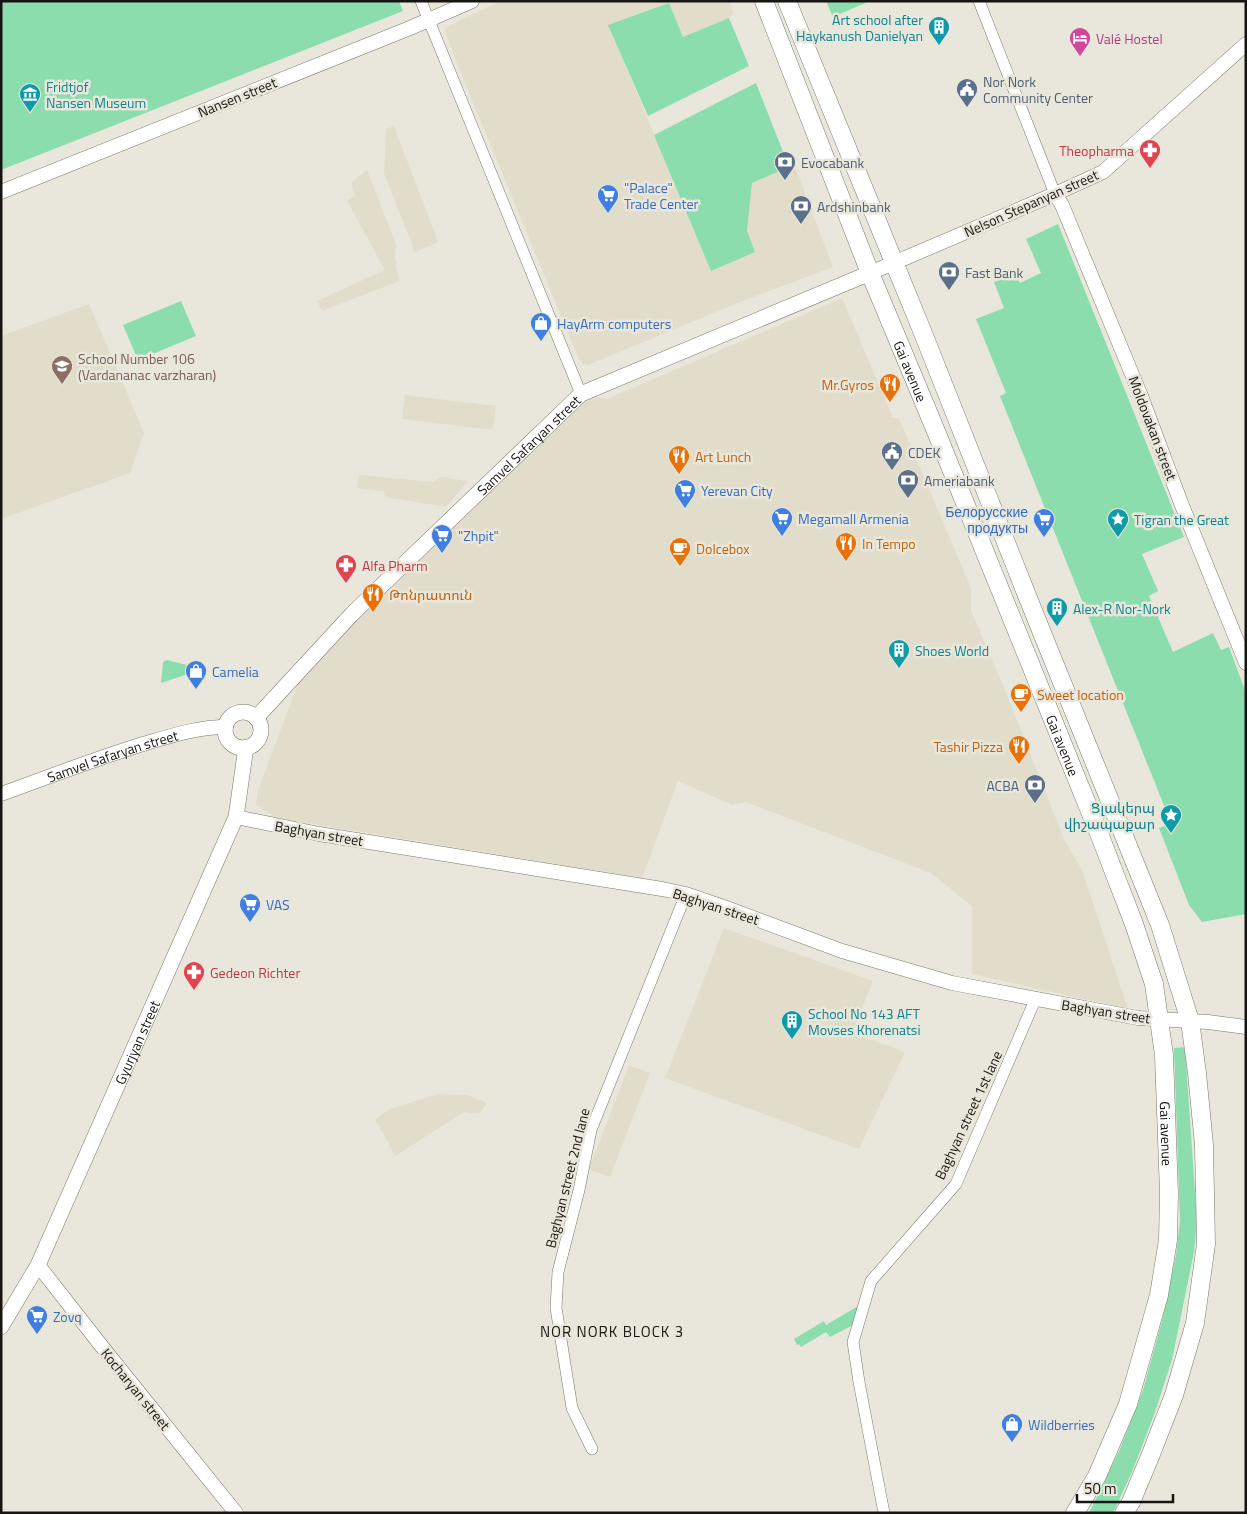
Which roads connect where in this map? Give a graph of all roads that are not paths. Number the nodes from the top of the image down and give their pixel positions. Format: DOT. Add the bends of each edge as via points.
graph roads {
  1 [pos="421,1"];
  2 [pos="472,1"];
  3 [pos="764,1"];
  4 [pos="787,1"];
  5 [pos="979,1"];
  6 [pos="428,20"];
  7 [pos="1246,44"];
  8 [pos="1,192"];
  9 [pos="1055,194"];
  10 [pos="894,262"];
  11 [pos="870,273"];
  12 [pos="580,394"];
  13 [pos="1246,663"];
  14 [pos="256,718"];
  15 [pos="226,727"];
  16 [pos="246,747"];
  17 [pos="1,794"];
  18 [pos="236,817"];
  19 [pos="686,894"];
  20 [pos="1035,1000"];
  21 [pos="1159,1019"];
  22 [pos="1190,1021"];
  23 [pos="1246,1027"];
  24 [pos="38,1264"];
  25 [pos="1,1328"];
  26 [pos="592,1449"];
  27 [pos="236,1513"];
  28 [pos="884,1513"];
  29 [pos="1075,1513"];
  30 [pos="1124,1513"];
  1 -- 6 [label="street"];
  2 -- 6 [label="street, Nansen street"];
  3 -- 11 [label="main road, Gai avenue"];
  4 -- 10 [label="main road, Gai avenue"];
  5 -- 9 [label="street"];
  6 -- 8 [label="street, Nansen street"];
  6 -- 12 [label="street"];
  7 -- 9 [label="street, Nelson Stepanyan street" via="1103,172"];
  9 -- 10 [label="street, Nelson Stepanyan street"];
  9 -- 13 [label="street, Moldovakan street" via="1066,213 1142,396"];
  10 -- 11 [label="street, Nelson Stepanyan street"];
  10 -- 22 [label="main road, Gai avenue" via="1160,925"];
  11 -- 12 [label="main road, Samvel Safaryan street"];
  11 -- 21 [label="main road, Gai avenue" via="1134,924 1154,984"];
  12 -- 14 [label="main road, Samvel Safaryan street" via="352,614"];
  14 -- 15 [label="main road" via="246,712 236,714"];
  14 -- 16 [label="main road" via="261,733 256,743"];
  15 -- 16 [label="main road" via="230,742"];
  15 -- 17 [label="street, Samvel Safaryan street" via="186,731"];
  16 -- 18 [label="main road, Gyurjyan street"];
  18 -- 19 [label="street, Baghyan street" via="319,834"];
  18 -- 24 [label="main road, Gyurjyan street"];
  19 -- 20 [label="street, Baghyan street" via="842,951 952,983"];
  19 -- 26 [label="street, Baghyan street 2nd lane" via="592,1130 558,1272 556,1308 572,1408"];
  20 -- 21 [label="street, Baghyan street"];
  20 -- 28 [label="street, Baghyan street 1st lane" via="956,1184 871,1281 853,1342"];
  21 -- 22 [label="street, Baghyan street"];
  21 -- 29 [label="main road, Gai avenue" via="1164,1055 1169,1194 1168,1240 1160,1295 1124,1413 1096,1476"];
  22 -- 23 [label="street, Baghyan street"];
  22 -- 30 [label="main road, Gai avenue" via="1204,1145 1206,1244 1195,1323 1174,1395"];
  24 -- 25 [label="main road, Gyurjyan street"];
  24 -- 27 [label="street, Kocharyan street"];
}
